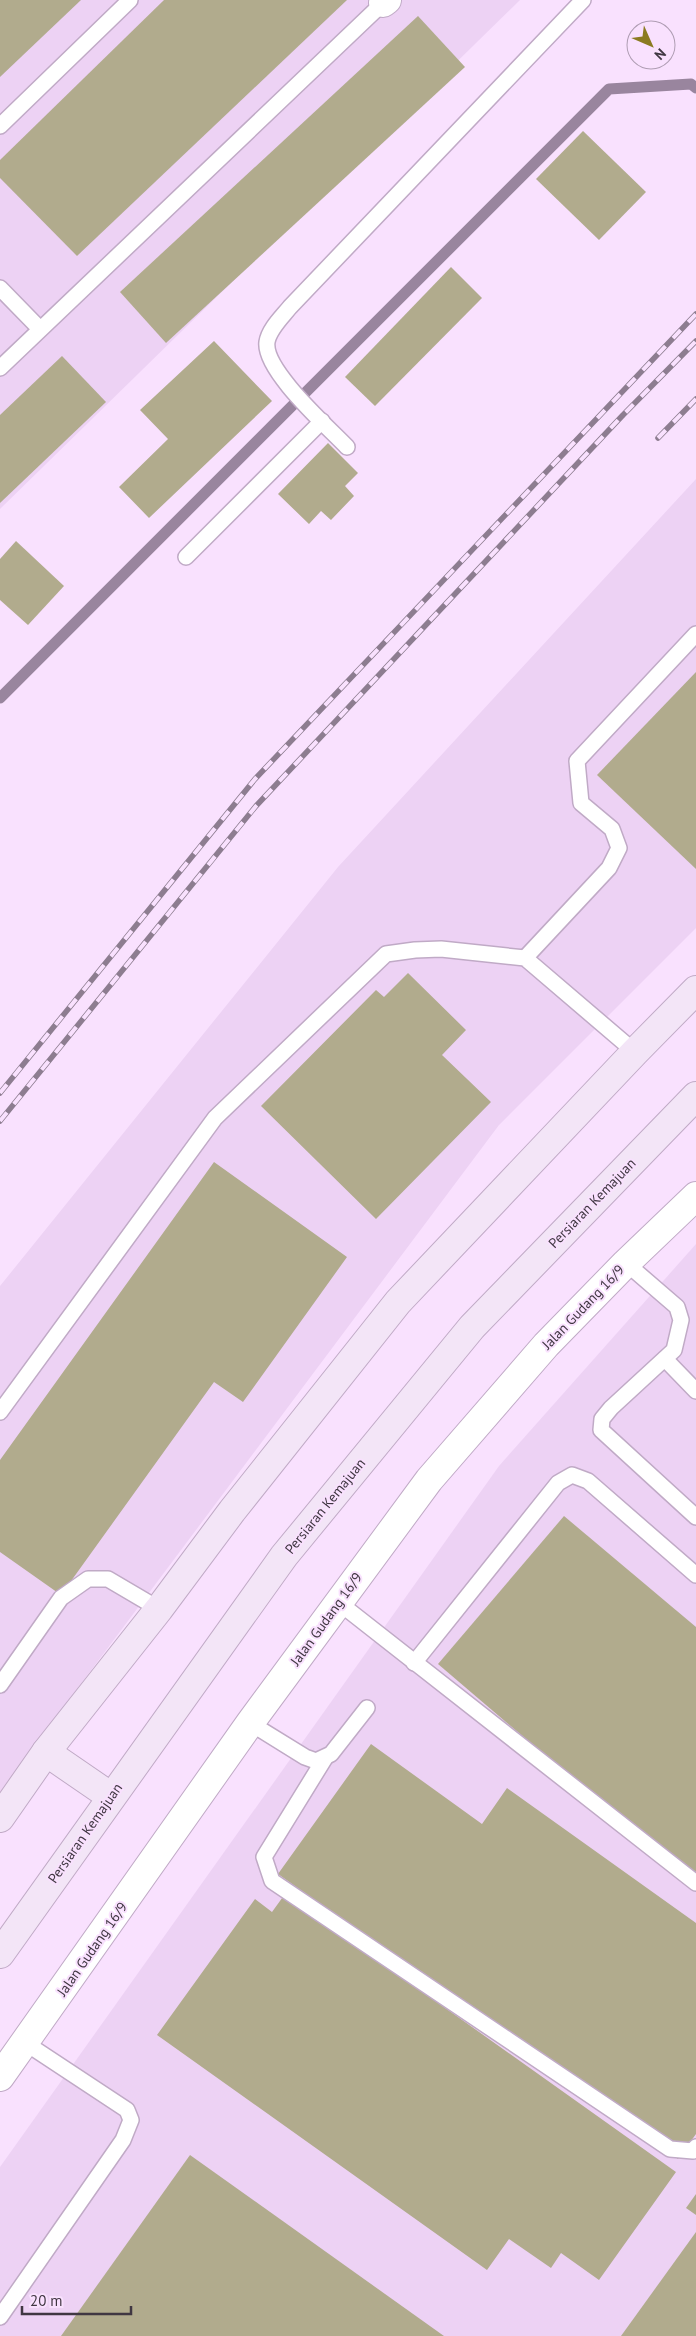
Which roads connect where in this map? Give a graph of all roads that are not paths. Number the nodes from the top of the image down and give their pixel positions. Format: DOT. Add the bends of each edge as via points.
graph roads {
  1 [pos="130,0"];
  2 [pos="583,0"];
  3 [pos="385,2"];
  4 [pos="0,126"];
  5 [pos="0,288"];
  6 [pos="40,329"];
  7 [pos="0,368"];
  8 [pos="319,419"];
  9 [pos="347,447"];
  10 [pos="186,557"];
  11 [pos="696,634"];
  12 [pos="525,958"];
  13 [pos="696,990"];
  14 [pos="635,1052"];
  15 [pos="696,1096"];
  16 [pos="696,1196"];
  17 [pos="626,1263"];
  18 [pos="665,1359"];
  19 [pos="696,1391"];
  20 [pos="0,1412"];
  21 [pos="696,1517"];
  22 [pos="696,1575"];
  23 [pos="338,1602"];
  24 [pos="159,1609"];
  25 [pos="414,1663"];
  26 [pos="0,1685"];
  27 [pos="367,1708"];
  28 [pos="250,1723"];
  29 [pos="46,1752"];
  30 [pos="325,1758"];
  31 [pos="110,1796"];
  32 [pos="0,1818"];
  33 [pos="696,1883"];
  34 [pos="0,1954"];
  35 [pos="24,2042"];
  36 [pos="0,2077"];
  37 [pos="696,2147"];
  38 [pos="0,2317"];
  1 -- 4 [label="lane"];
  2 -- 8 [label="lane" via="272,330 267,341 272,365"];
  3 -- 6 [label="lane"];
  5 -- 6 [label="lane"];
  6 -- 7 [label="lane"];
  8 -- 9 [label="lane"];
  8 -- 10 [label="lane"];
  11 -- 12 [label="lane" via="577,761 581,803 612,829 619,848 609,868"];
  12 -- 14 [label="lane"];
  12 -- 20 [label="lane" via="441,949 386,954 215,1118"];
  13 -- 14 [label="main road"];
  14 -- 24 [label="main road" via="398,1302 232,1511"];
  15 -- 31 [label="main road, Persiaran Kemajuan" via="472,1327 284,1556"];
  16 -- 17 [label="street, Jalan Gudang 16/9"];
  17 -- 18 [label="lane" via="677,1307 681,1320 679,1332 674,1350"];
  17 -- 23 [label="street, Jalan Gudang 16/9" via="546,1345 429,1480"];
  18 -- 19 [label="lane"];
  18 -- 21 [label="lane" via="611,1408 602,1419 601,1430"];
  22 -- 25 [label="lane" via="588,1481 572,1475 558,1483"];
  23 -- 25 [label="lane"];
  23 -- 28 [label="street, Jalan Gudang 16/9"];
  24 -- 26 [label="lane" via="108,1579 88,1579 61,1598"];
  24 -- 29 [label="main road"];
  25 -- 33 [label="lane"];
  27 -- 30 [label="lane"];
  28 -- 30 [label="lane" via="305,1757 316,1761"];
  28 -- 35 [label="street, Jalan Gudang 16/9"];
  29 -- 31 [label="main road"];
  29 -- 32 [label="main road"];
  30 -- 37 [label="lane" via="264,1858 272,1881 670,2149 693,2151"];
  31 -- 34 [label="main road, Persiaran Kemajuan"];
  35 -- 36 [label="street, Jalan Gudang 16/9"];
  35 -- 38 [label="lane" via="127,2110 131,2120 123,2140"];
}
